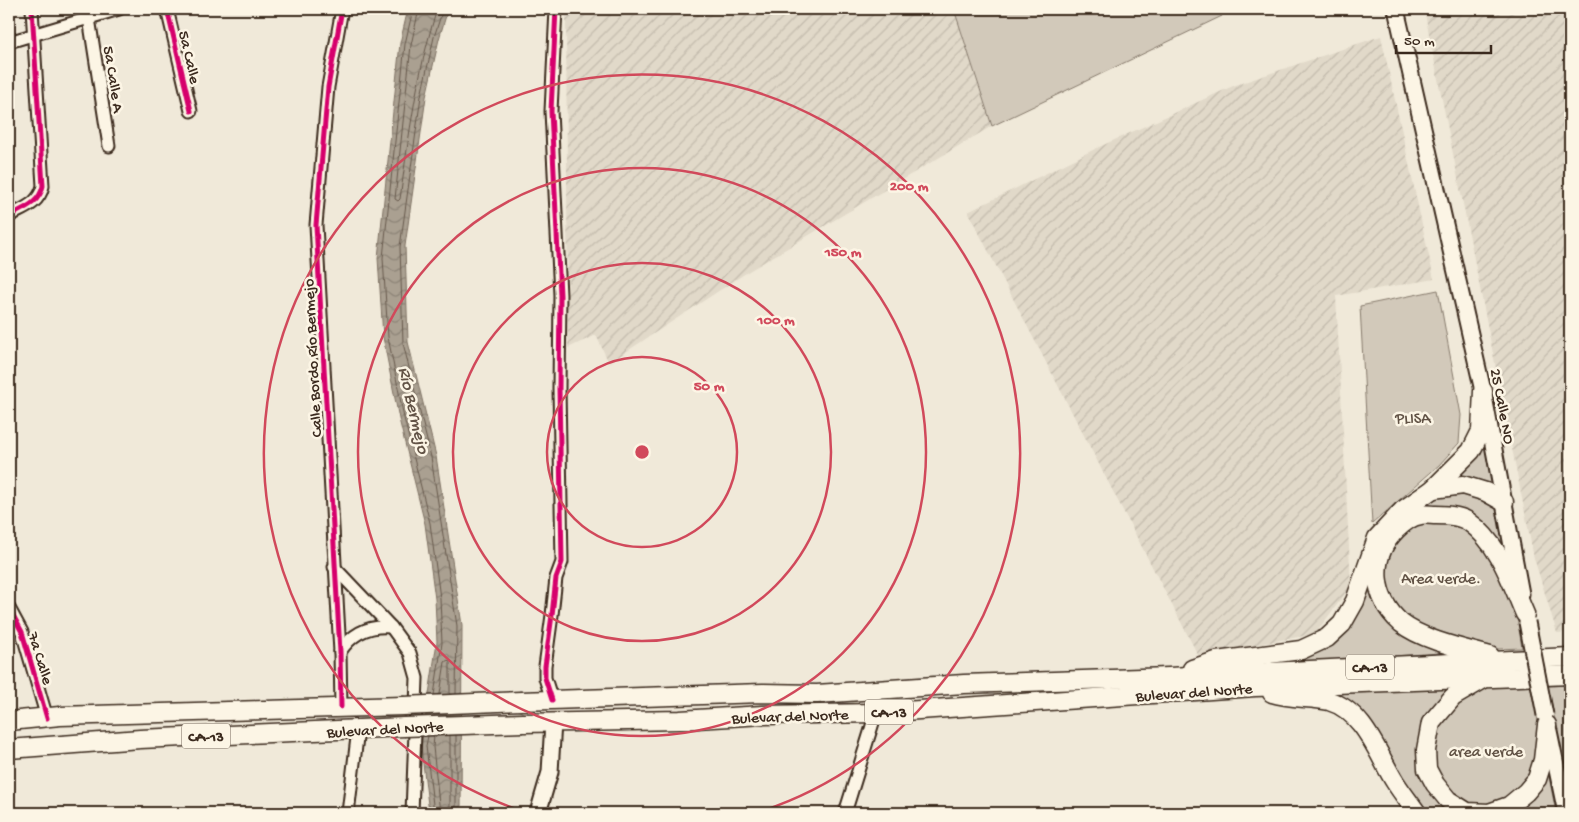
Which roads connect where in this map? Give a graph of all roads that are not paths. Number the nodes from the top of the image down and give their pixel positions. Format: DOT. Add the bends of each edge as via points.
graph roads {
  1 [pos="32,9"];
  2 [pos="119,9"];
  3 [pos="167,9"];
  4 [pos="342,9"];
  5 [pos="556,9"];
  6 [pos="1396,9"];
  7 [pos="89,18"];
  8 [pos="32,35"];
  9 [pos="9,42"];
  10 [pos="191,111"];
  11 [pos="109,146"];
  12 [pos="9,216"];
  13 [pos="1484,391"];
  14 [pos="1433,489"];
  15 [pos="1504,502"];
  16 [pos="334,567"];
  17 [pos="9,608"];
  18 [pos="1526,618"];
  19 [pos="391,627"];
  20 [pos="340,652"];
  21 [pos="1570,657"];
  22 [pos="1505,660"];
  23 [pos="1570,675"];
  24 [pos="1169,677"];
  25 [pos="1486,678"];
  26 [pos="1255,687"];
  27 [pos="552,700"];
  28 [pos="341,707"];
  29 [pos="876,712"];
  30 [pos="47,718"];
  31 [pos="1546,720"];
  32 [pos="9,721"];
  33 [pos="553,722"];
  34 [pos="358,729"];
  35 [pos="9,749"];
  36 [pos="348,813"];
  37 [pos="412,813"];
  38 [pos="538,813"];
  39 [pos="845,813"];
  40 [pos="1417,813"];
  41 [pos="1566,813"];
  1 -- 8 [label="street"];
  2 -- 7 [label="street"];
  3 -- 10 [label="street, 5a Calle"];
  4 -- 16 [label="street, Calle Bordo Río Bermejo" via="328,87 316,225"];
  5 -- 27 [label="street" via="551,111 560,295 562,562 556,578 545,666"];
  6 -- 13 [label="main road, 25 Calle NO"];
  7 -- 8 [label="street"];
  7 -- 11 [label="street, 5a Calle A"];
  8 -- 9 [label="street"];
  8 -- 12 [label="street" via="43,186 37,201"];
  13 -- 14 [label="highway" via="1481,431 1471,451"];
  13 -- 15 [label="main road, 25 Calle NO"];
  14 -- 15 [label="highway" via="1463,485"];
  14 -- 24 [label="highway" via="1403,510 1377,538 1355,601 1342,624 1327,638 1301,650 1216,661"];
  15 -- 18 [label="main road, 25 Calle NO"];
  16 -- 19 [label="street"];
  16 -- 20 [label="street, Calle Bordo Río Bermejo"];
  17 -- 30 [label="street, 7a Calle" via="22,632"];
  18 -- 22 [label="highway" via="1503,563 1487,538 1468,520 1446,514 1420,515 1404,522 1388,538 1378,558 1377,583 1388,610 1421,634"];
  18 -- 31 [label="main road, 25 Calle NO, bridge"];
  19 -- 20 [label="street" via="371,627 361,631"];
  19 -- 37 [label="street" via="410,653 418,678"];
  20 -- 28 [label="street, Calle Bordo Río Bermejo"];
  21 -- 22 [label="highway, Bulevar del Norte / CA-13"];
  22 -- 24 [label="highway, Bulevar del Norte / CA-13"];
  23 -- 25 [label="highway, Bulevar del Norte / CA-13"];
  24 -- 27 [label="highway, Bulevar del Norte / CA-13" via="964,684 817,694"];
  25 -- 26 [label="highway, Bulevar del Norte / CA-13"];
  25 -- 31 [label="highway" via="1453,697 1431,723 1426,750 1427,768 1448,800 1466,812 1489,813 1509,806 1537,779 1543,760"];
  26 -- 29 [label="highway, Bulevar del Norte / CA-13"];
  26 -- 40 [label="highway" via="1286,697 1330,702 1351,714 1370,736 1394,782"];
  27 -- 28 [label="highway, Bulevar del Norte / CA-13, bridge"];
  28 -- 30 [label="highway, Bulevar del Norte / CA-13"];
  29 -- 33 [label="highway, Bulevar del Norte / CA-13"];
  29 -- 39 [label="street"];
  30 -- 32 [label="highway, Bulevar del Norte / CA-13"];
  31 -- 41 [label="main road, 25 Calle NO"];
  33 -- 34 [label="highway, Bulevar del Norte / CA-13, bridge"];
  33 -- 38 [label="main road" via="550,772"];
  34 -- 35 [label="highway, Bulevar del Norte / CA-13"];
  34 -- 36 [label="street"];
}
